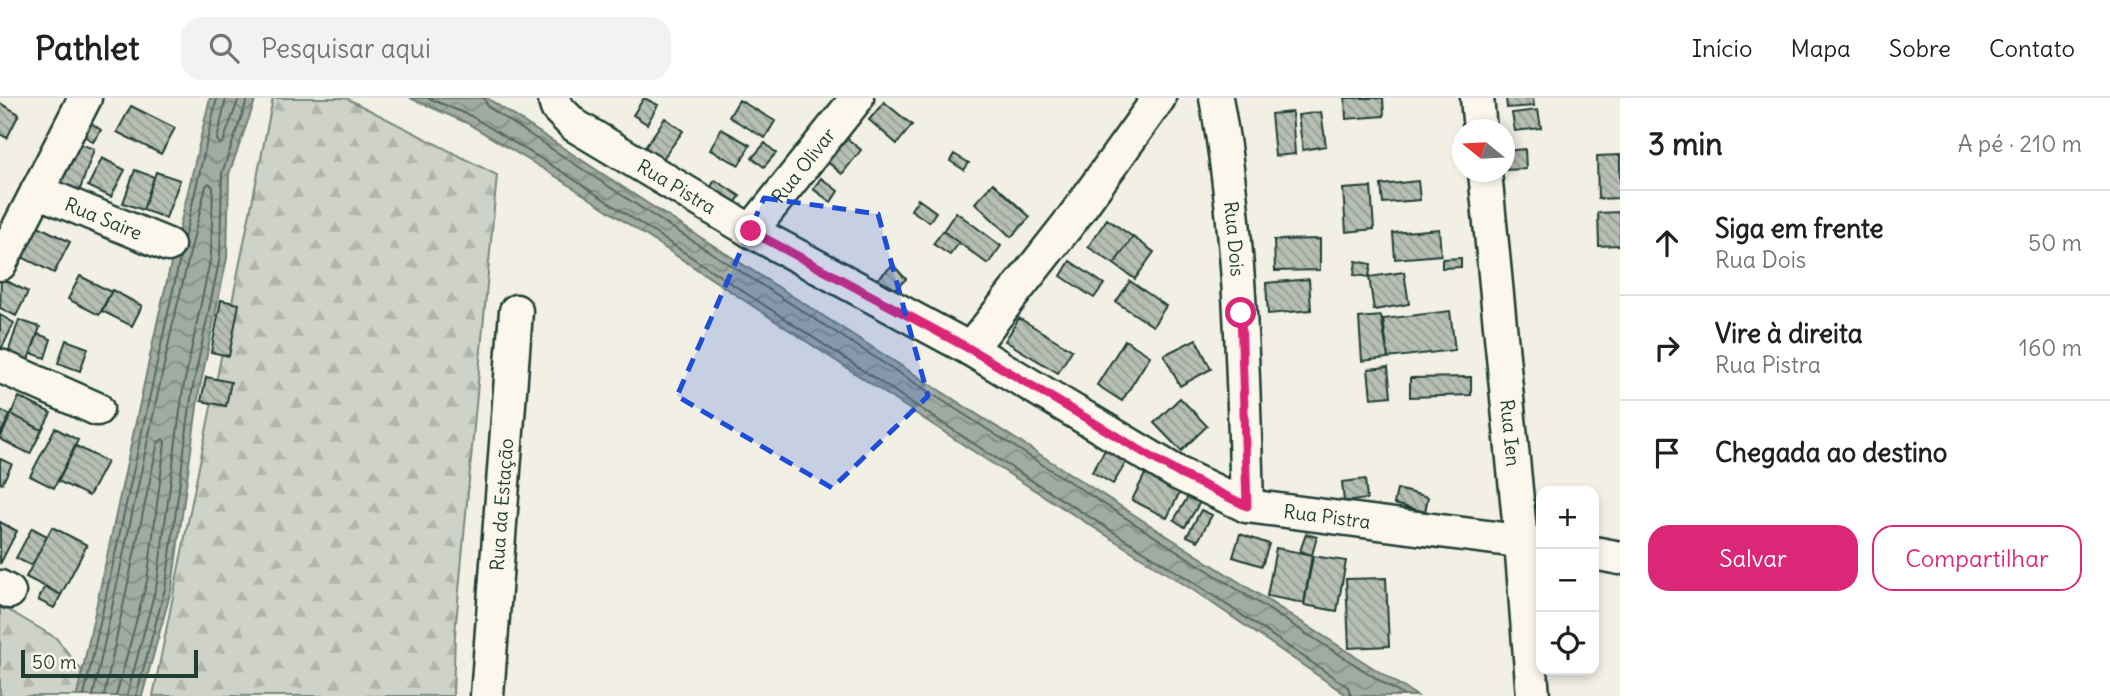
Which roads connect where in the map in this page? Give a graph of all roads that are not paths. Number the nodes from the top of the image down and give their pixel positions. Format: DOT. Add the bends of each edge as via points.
graph roads {
  1 [pos="85,98"];
  2 [pos="554,98"];
  3 [pos="857,98"];
  4 [pos="1159,98"];
  5 [pos="1216,98"];
  6 [pos="1477,98"];
  7 [pos="1479,119"];
  8 [pos="1486,182"];
  9 [pos="37,191"];
  10 [pos="751,231"];
  11 [pos="168,245"];
  12 [pos="0,264"];
  13 [pos="516,311"];
  14 [pos="970,349"];
  15 [pos="0,366"];
  16 [pos="97,409"];
  17 [pos="1247,506"];
  18 [pos="1531,543"];
  19 [pos="1599,554"];
  20 [pos="1620,558"];
  21 [pos="487,696"];
  22 [pos="1533,696"];
  1 -- 9 [label="street"];
  2 -- 10 [label="street, Rua Pistra" via="557,108 574,125"];
  3 -- 10 [label="street, Rua Olivar"];
  4 -- 14 [label="street"];
  5 -- 17 [label="street, Rua Dois" via="1227,156 1241,313"];
  6 -- 7 [label="street"];
  8 -- 18 [label="street, Rua Ien"];
  9 -- 11 [label="street, Rua Saire"];
  9 -- 12 [label="street"];
  10 -- 14 [label="street, Rua Pistra"];
  13 -- 21 [label="street, Rua da Estação"];
  14 -- 17 [label="street, Rua Pistra" via="1180,474"];
  15 -- 16 [label="street"];
  17 -- 18 [label="street, Rua Pistra"];
  18 -- 22 [label="street, Rua Ien"];
  19 -- 20 [label="street"];
}
